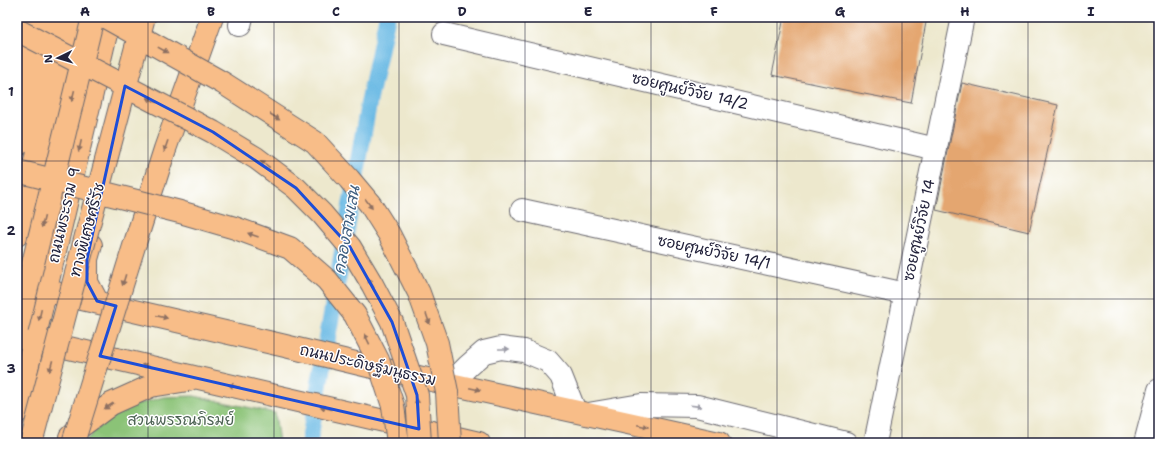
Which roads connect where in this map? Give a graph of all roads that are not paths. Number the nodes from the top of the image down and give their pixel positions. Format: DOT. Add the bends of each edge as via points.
graph roads {
  1 [pos="31,17"];
  2 [pos="48,17"];
  3 [pos="70,17"];
  4 [pos="93,17"];
  5 [pos="105,17"];
  6 [pos="110,17"];
  7 [pos="212,17"];
  8 [pos="963,17"];
  9 [pos="144,18"];
  10 [pos="17,30"];
  11 [pos="444,34"];
  12 [pos="105,40"];
  13 [pos="17,78"];
  14 [pos="17,145"];
  15 [pos="936,149"];
  16 [pos="17,171"];
  17 [pos="522,210"];
  18 [pos="17,235"];
  19 [pos="17,284"];
  20 [pos="46,290"];
  21 [pos="906,294"];
  22 [pos="97,301"];
  23 [pos="23,335"];
  24 [pos="199,378"];
  25 [pos="450,384"];
  26 [pos="1159,390"];
  27 [pos="17,412"];
  28 [pos="582,413"];
  29 [pos="31,443"];
  30 [pos="65,443"];
  31 [pos="73,443"];
  32 [pos="398,443"];
  33 [pos="420,443"];
  34 [pos="450,443"];
  35 [pos="479,443"];
  36 [pos="719,443"];
  37 [pos="846,443"];
  38 [pos="875,443"];
  39 [pos="1145,443"];
  1 -- 13 [label="main road"];
  2 -- 14 [label="main road"];
  3 -- 18 [label="main road, bridge"];
  4 -- 23 [label="main road, ถนนพระราม 9, one-way, bridge"];
  5 -- 34 [label="main road, one-way, bridge" via="223,83 315,142 370,204 389,234 419,293 437,343 447,392"];
  6 -- 12 [label="main road, ถนนพระราม 9"];
  7 -- 31 [label="main road, one-way, bridge" via="165,149"];
  8 -- 15 [label="street, ซอยศูนย์วิจัย 14"];
  9 -- 29 [label="main road, ทางพิเศษศรีรัช, one-way, bridge"];
  33 -- 10 [label="main road, one-way, bridge" via="417,395 392,322 350,247 322,214 296,188 256,158 213,132"];
  11 -- 15 [label="street, ซอยศูนย์วิจัย 14/2"];
  12 -- 20 [label="main road, ถนนพระราม 9, one-way"];
  12 -- 22 [label="main road" via="112,97 112,154 87,259 87,282"];
  15 -- 21 [label="street, ซอยศูนย์วิจัย 14"];
  32 -- 16 [label="main road, one-way, bridge" via="393,406 378,360 355,315 327,280 290,248 180,212"];
  17 -- 21 [label="street, ซอยศูนย์วิจัย 14/1"];
  19 -- 20 [label="main road, ถนนประดิษฐ์มนูธรรม"];
  20 -- 22 [label="main road, ถนนประดิษฐ์มนูธรรม"];
  20 -- 23 [label="main road, ถนนพระราม 9, one-way"];
  21 -- 38 [label="street, ซอยศูนย์วิจัย 14"];
  22 -- 25 [label="main road, ถนนประดิษฐ์มนูธรรม, one-way"];
  24 -- 23 [label="main road, one-way"];
  23 -- 27 [label="main road, ถนนพระราม 9"];
  24 -- 30 [label="main road, one-way" via="151,386 111,404 80,427"];
  35 -- 24 [label="main road, one-way"];
  25 -- 28 [label="main road, ถนนประดิษฐ์มนูธรรม, one-way"];
  25 -- 28 [label="street, one-way" via="484,352 501,348 524,351 548,361"];
  26 -- 39 [label="street"];
  28 -- 36 [label="main road, ถนนประดิษฐ์มนูธรรม, one-way"];
  28 -- 37 [label="street, one-way" via="641,405 697,406"];
}
